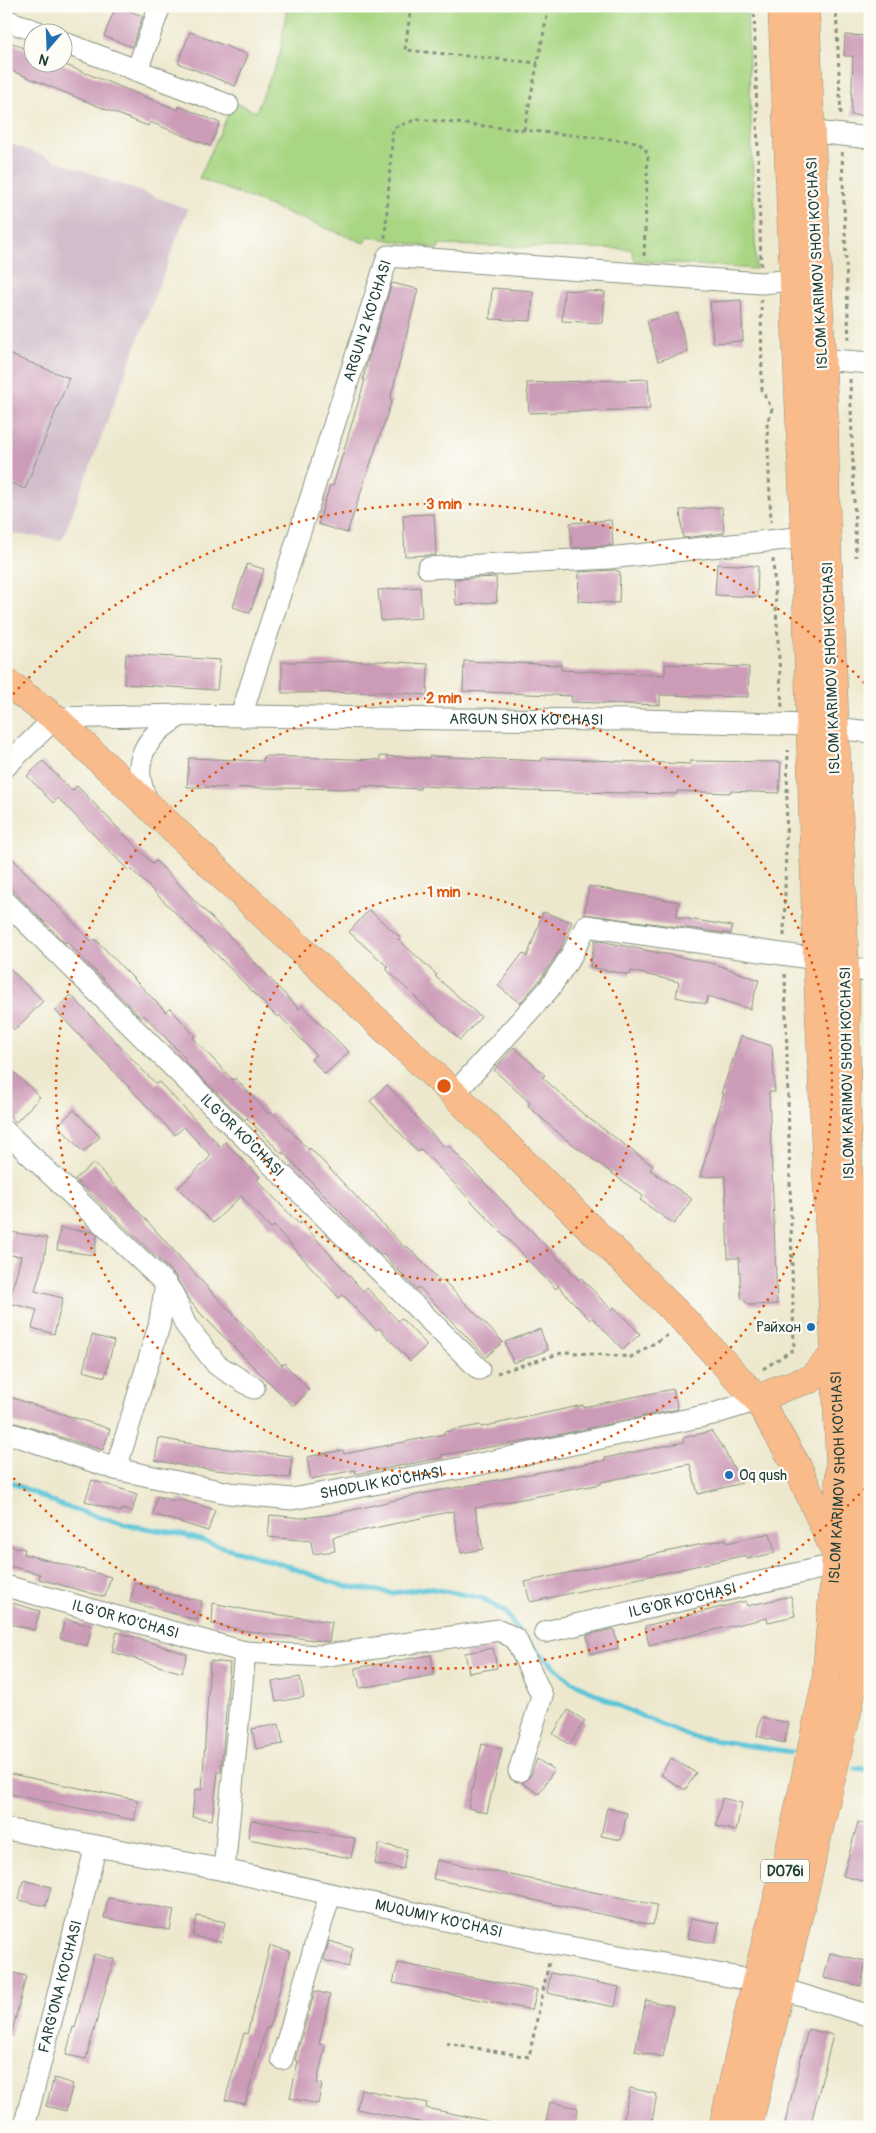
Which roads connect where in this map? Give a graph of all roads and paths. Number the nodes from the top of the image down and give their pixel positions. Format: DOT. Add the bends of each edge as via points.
graph roads {
  1 [pos="160,6"];
  2 [pos="411,6"];
  3 [pos="549,6"];
  4 [pos="754,6"];
  5 [pos="782,6"];
  6 [pos="805,6"];
  7 [pos="836,6"];
  8 [pos="6,20"];
  9 [pos="22,26"];
  10 [pos="72,46"];
  11 [pos="538,63"];
  12 [pos="137,70"];
  13 [pos="228,105"];
  14 [pos="524,130"];
  15 [pos="799,130"];
  16 [pos="842,134"];
  17 [pos="870,138"];
  18 [pos="388,256"];
  19 [pos="643,274"];
  20 [pos="794,280"];
  21 [pos="761,283"];
  22 [pos="809,358"];
  23 [pos="860,362"];
  24 [pos="805,537"];
  25 [pos="772,542"];
  26 [pos="856,556"];
  27 [pos="428,568"];
  28 [pos="6,682"];
  29 [pos="182,715"];
  30 [pos="241,716"];
  31 [pos="55,718"];
  32 [pos="809,726"];
  33 [pos="870,732"];
  34 [pos="6,766"];
  35 [pos="152,809"];
  36 [pos="6,902"];
  37 [pos="784,955"];
  38 [pos="818,959"];
  39 [pos="857,969"];
  40 [pos="454,1094"];
  41 [pos="6,1132"];
  42 [pos="166,1284"];
  43 [pos="687,1324"];
  44 [pos="834,1356"];
  45 [pos="479,1369"];
  46 [pos="763,1369"];
  47 [pos="254,1388"];
  48 [pos="758,1400"];
  49 [pos="6,1432"];
  50 [pos="116,1469"];
  51 [pos="829,1561"];
  52 [pos="6,1586"];
  53 [pos="858,1619"];
  54 [pos="544,1632"];
  55 [pos="245,1652"];
  56 [pos="826,1682"];
  57 [pos="862,1683"];
  58 [pos="519,1771"];
  59 [pos="6,1829"];
  60 [pos="96,1846"];
  61 [pos="224,1870"];
  62 [pos="330,1894"];
  63 [pos="553,1944"];
  64 [pos="768,1984"];
  65 [pos="870,2016"];
  66 [pos="446,2043"];
  67 [pos="282,2059"];
  68 [pos="24,2127"];
  69 [pos="723,2127"];
  70 [pos="748,2127"];
  1 -- 12 [label="street"];
  2 -- 11 [label="path" via="405,50"];
  3 -- 11 [label="path"];
  4 -- 21 [label="path"];
  5 -- 15 [label="main road, ISLOM KARIMOV SHOH KO'CHASI / D076i"];
  6 -- 15 [label="main road, ISLOM KARIMOV SHOH KO'CHASI / D076i"];
  7 -- 16 [label="path"];
  8 -- 9 [label="street"];
  10 -- 12 [label="street"];
  11 -- 14 [label="path"];
  12 -- 13 [label="street"];
  14 -- 18 [label="path" via="418,119 394,128 385,239"];
  14 -- 19 [label="path" via="638,142 648,153"];
  15 -- 16 [label="street"];
  15 -- 20 [label="main road, ISLOM KARIMOV SHOH KO'CHASI / D076i"];
  15 -- 22 [label="main road, ISLOM KARIMOV SHOH KO'CHASI / D076i"];
  16 -- 17 [label="street"];
  16 -- 23 [label="path"];
  18 -- 19 [label="street, ARGUN 2 KO'CHASI"];
  18 -- 30 [label="street, ARGUN 2 KO'CHASI"];
  19 -- 21 [label="street, ARGUN 2 KO'CHASI"];
  20 -- 21 [label="street, ARGUN 2 KO'CHASI"];
  20 -- 22 [label="main road, ISLOM KARIMOV SHOH KO'CHASI / D076i"];
  21 -- 25 [label="path" via="762,390 772,409 767,423"];
  22 -- 23 [label="street"];
  22 -- 24 [label="main road, ISLOM KARIMOV SHOH KO'CHASI / D076i"];
  22 -- 32 [label="main road, ISLOM KARIMOV SHOH KO'CHASI / D076i"];
  23 -- 26 [label="path"];
  24 -- 25 [label="street"];
  24 -- 32 [label="main road, ISLOM KARIMOV SHOH KO'CHASI / D076i"];
  25 -- 27 [label="street" via="609,558"];
  25 -- 32 [label="path"];
  28 -- 31 [label="main road"];
  29 -- 30 [label="street, ARGUN SHOX KO'CHASI"];
  29 -- 31 [label="street, ARGUN SHOX KO'CHASI"];
  29 -- 35 [label="street" via="159,729 144,750 138,774 142,791"];
  30 -- 32 [label="street, ARGUN SHOX KO'CHASI" via="641,720"];
  31 -- 34 [label="street"];
  31 -- 35 [label="main road"];
  32 -- 33 [label="street, ARGUN SHOX KO'CHASI"];
  32 -- 37 [label="path" via="788,745"];
  32 -- 38 [label="main road, ISLOM KARIMOV SHOH KO'CHASI / D076i"];
  32 -- 39 [label="main road, ISLOM KARIMOV SHOH KO'CHASI / D076i"];
  35 -- 40 [label="main road"];
  36 -- 45 [label="street, ILG'OR KO'CHASI"];
  37 -- 38 [label="street"];
  37 -- 40 [label="street" via="586,926 549,989"];
  37 -- 46 [label="path" via="794,1349"];
  38 -- 39 [label="street"];
  38 -- 44 [label="main road, ISLOM KARIMOV SHOH KO'CHASI / D076i"];
  39 -- 53 [label="main road, ISLOM KARIMOV SHOH KO'CHASI / D076i" via="847,1130 860,1457"];
  40 -- 43 [label="main road"];
  41 -- 42 [label="street"];
  42 -- 47 [label="street" via="185,1324 217,1366"];
  42 -- 50 [label="street" via="159,1326"];
  43 -- 45 [label="path" via="631,1357 565,1352 497,1374"];
  43 -- 48 [label="main road"];
  44 -- 48 [label="main road" via="811,1379"];
  44 -- 51 [label="main road, ISLOM KARIMOV SHOH KO'CHASI / D076i" via="840,1464"];
  48 -- 50 [label="street, SHODLIK KO'CHASI" via="684,1420 456,1469 292,1499 229,1493"];
  48 -- 51 [label="main road" via="808,1490"];
  49 -- 50 [label="street, SHODLIK KO'CHASI"];
  51 -- 53 [label="main road"];
  51 -- 54 [label="street, ILG'OR KO'CHASI"];
  51 -- 56 [label="main road, ISLOM KARIMOV SHOH KO'CHASI / D076i" via="831,1613"];
  52 -- 55 [label="street, ILG'OR KO'CHASI"];
  53 -- 57 [label="main road, ISLOM KARIMOV SHOH KO'CHASI / D076i"];
  55 -- 58 [label="street, ILG'OR KO'CHASI" via="321,1656 499,1630 516,1639 542,1696"];
  55 -- 61 [label="street"];
  56 -- 57 [label="street"];
  56 -- 64 [label="main road, ISLOM KARIMOV SHOH KO'CHASI / D076i" via="787,1863"];
  57 -- 64 [label="main road, ISLOM KARIMOV SHOH KO'CHASI / D076i"];
  59 -- 60 [label="street, MUQUMIY KO'CHASI"];
  60 -- 61 [label="street, MUQUMIY KO'CHASI"];
  60 -- 68 [label="street, FARG'ONA KO'CHASI"];
  61 -- 62 [label="street, MUQUMIY KO'CHASI"];
  62 -- 63 [label="street, MUQUMIY KO'CHASI"];
  62 -- 67 [label="street"];
  63 -- 64 [label="street, MUQUMIY KO'CHASI"];
  63 -- 66 [label="path" via="529,2057"];
  64 -- 65 [label="street, MUQUMIY KO'CHASI"];
  64 -- 69 [label="main road, ISLOM KARIMOV SHOH KO'CHASI / D076i"];
  64 -- 70 [label="main road, ISLOM KARIMOV SHOH KO'CHASI / D076i"];
}
